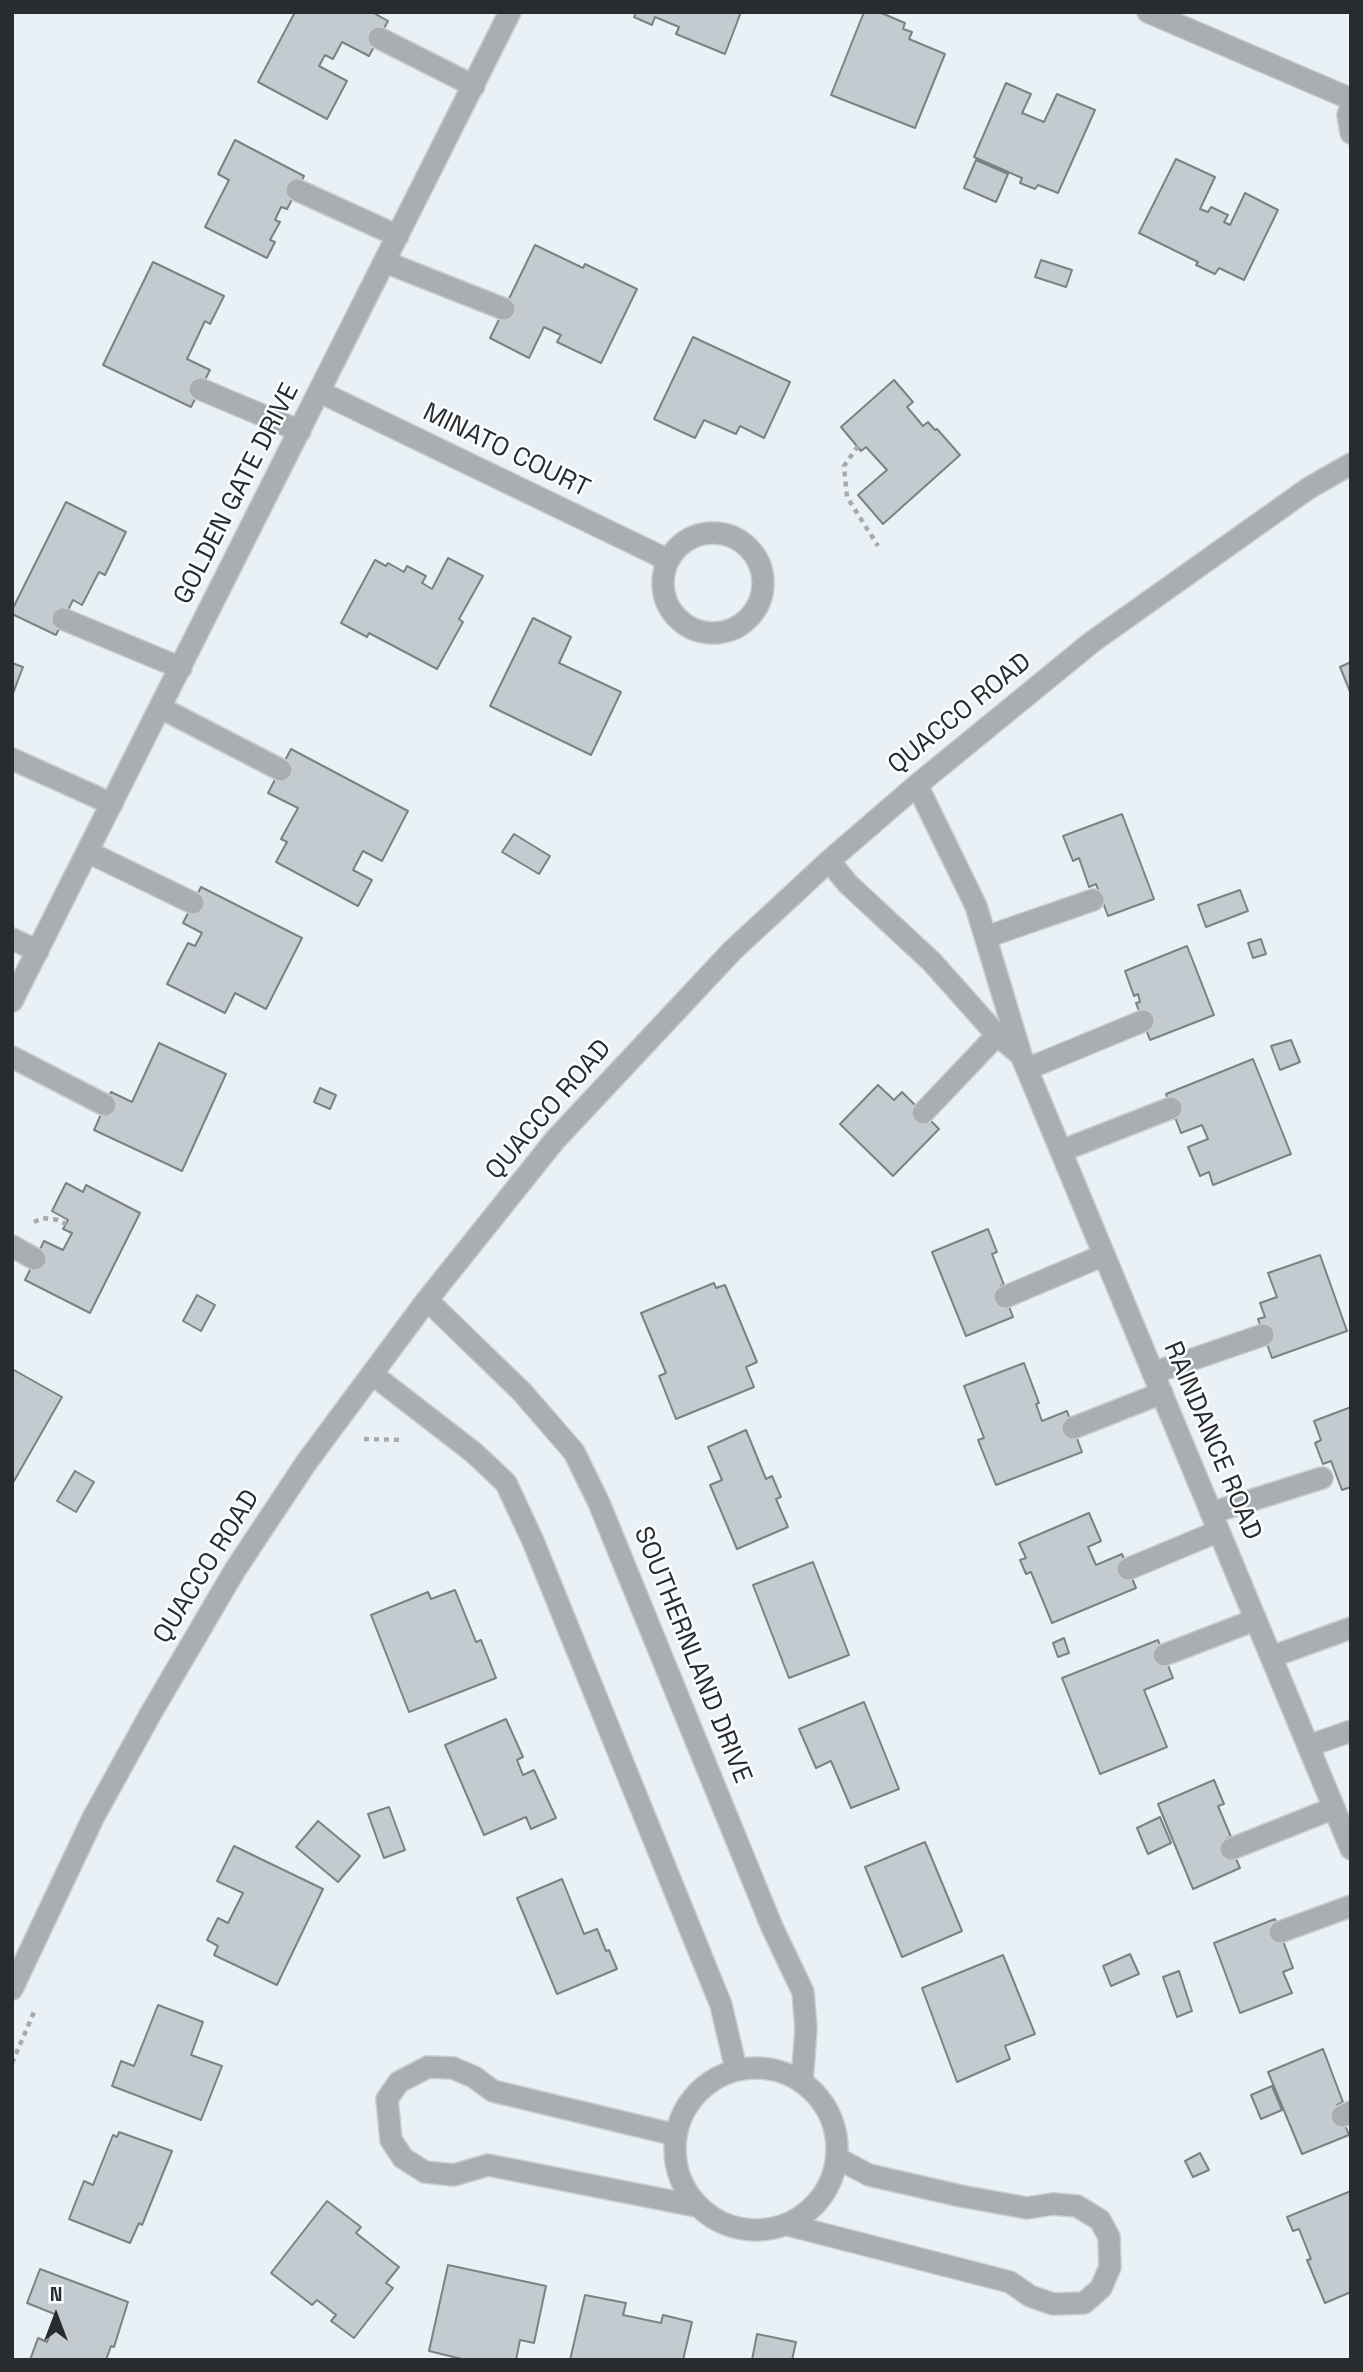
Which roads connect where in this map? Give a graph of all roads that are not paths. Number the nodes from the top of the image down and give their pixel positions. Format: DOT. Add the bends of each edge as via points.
graph roads {
  1 [pos="510,12"];
  2 [pos="1148,12"];
  3 [pos="379,38"];
  4 [pos="474,86"];
  5 [pos="1351,99"];
  6 [pos="1351,107"];
  7 [pos="1351,133"];
  8 [pos="297,190"];
  9 [pos="398,236"];
  10 [pos="385,262"];
  11 [pos="504,309"];
  12 [pos="200,389"];
  13 [pos="320,392"];
  14 [pos="300,431"];
  15 [pos="1351,464"];
  16 [pos="667,560"];
  17 [pos="63,619"];
  18 [pos="181,668"];
  19 [pos="161,708"];
  20 [pos="12,759"];
  21 [pos="281,770"];
  22 [pos="917,785"];
  23 [pos="112,804"];
  24 [pos="88,852"];
  25 [pos="829,861"];
  26 [pos="1093,901"];
  27 [pos="193,903"];
  28 [pos="986,937"];
  29 [pos="12,939"];
  30 [pos="38,951"];
  31 [pos="12,1001"];
  32 [pos="1143,1021"];
  33 [pos="997,1035"];
  34 [pos="12,1057"];
  35 [pos="1024,1062"];
  36 [pos="105,1105"];
  37 [pos="1171,1108"];
  38 [pos="923,1113"];
  39 [pos="1061,1151"];
  40 [pos="12,1246"];
  41 [pos="1104,1255"];
  42 [pos="35,1259"];
  43 [pos="1005,1297"];
  44 [pos="427,1300"];
  45 [pos="1263,1335"];
  46 [pos="372,1374"];
  47 [pos="1157,1383"];
  48 [pos="1073,1428"];
  49 [pos="1322,1478"];
  50 [pos="1215,1522"];
  51 [pos="1128,1569"];
  52 [pos="1255,1620"];
  53 [pos="1351,1628"];
  54 [pos="1164,1655"];
  55 [pos="1271,1657"];
  56 [pos="1351,1731"];
  57 [pos="1308,1746"];
  58 [pos="1334,1808"];
  59 [pos="1231,1849"];
  60 [pos="1351,1849"];
  61 [pos="1351,1906"];
  62 [pos="1280,1932"];
  63 [pos="12,1989"];
  64 [pos="736,2069"];
  65 [pos="802,2082"];
  66 [pos="676,2135"];
  67 [pos="837,2158"];
  68 [pos="696,2206"];
  69 [pos="788,2225"];
  1 -- 4 [label="street, GOLDEN GATE DRIVE"];
  2 -- 5 [label="street"];
  3 -- 4 [label="street"];
  4 -- 9 [label="street, GOLDEN GATE DRIVE"];
  6 -- 7 [label="street"];
  8 -- 9 [label="street"];
  9 -- 10 [label="street, GOLDEN GATE DRIVE"];
  10 -- 11 [label="street"];
  10 -- 13 [label="street, GOLDEN GATE DRIVE"];
  12 -- 14 [label="street"];
  13 -- 14 [label="street, GOLDEN GATE DRIVE"];
  13 -- 16 [label="street, MINATO COURT"];
  14 -- 18 [label="street, GOLDEN GATE DRIVE"];
  15 -- 22 [label="street, QUACCO ROAD" via="1309,488 1092,642"];
  16 -- 16 [label="street" via="663,593 674,614 693,630 726,633 753,614 761,600 764,583 753,552 725,534 692,537"];
  17 -- 18 [label="street"];
  18 -- 19 [label="street, GOLDEN GATE DRIVE"];
  19 -- 21 [label="street"];
  19 -- 23 [label="street, GOLDEN GATE DRIVE"];
  20 -- 23 [label="street"];
  22 -- 25 [label="street, QUACCO ROAD"];
  22 -- 28 [label="street, RAINDANCE ROAD" via="976,906"];
  23 -- 24 [label="street, GOLDEN GATE DRIVE"];
  24 -- 27 [label="street"];
  24 -- 30 [label="street, GOLDEN GATE DRIVE"];
  25 -- 33 [label="street, RAINDANCE ROAD" via="932,962"];
  25 -- 44 [label="street, QUACCO ROAD" via="693,990 555,1140"];
  26 -- 28 [label="street"];
  28 -- 35 [label="street, RAINDANCE ROAD"];
  29 -- 30 [label="street"];
  30 -- 31 [label="street, GOLDEN GATE DRIVE"];
  32 -- 35 [label="street"];
  33 -- 35 [label="street, RAINDANCE ROAD"];
  33 -- 38 [label="street"];
  34 -- 36 [label="street"];
  35 -- 39 [label="street, RAINDANCE ROAD"];
  37 -- 39 [label="street"];
  39 -- 41 [label="street, RAINDANCE ROAD"];
  40 -- 42 [label="street"];
  41 -- 43 [label="street"];
  41 -- 47 [label="street, RAINDANCE ROAD"];
  44 -- 46 [label="street, QUACCO ROAD"];
  44 -- 65 [label="street, SOUTHERNLAND DRIVE" via="522,1392 574,1452 599,1503 772,1927 803,1992"];
  45 -- 47 [label="street"];
  46 -- 63 [label="street, QUACCO ROAD" via="235,1570 151,1713 93,1818"];
  46 -- 64 [label="street" via="506,1483 721,2005"];
  47 -- 48 [label="street"];
  47 -- 50 [label="street, RAINDANCE ROAD"];
  49 -- 50 [label="street"];
  50 -- 51 [label="street"];
  50 -- 52 [label="street, RAINDANCE ROAD"];
  52 -- 54 [label="street"];
  52 -- 55 [label="street, RAINDANCE ROAD"];
  53 -- 55 [label="street"];
  55 -- 57 [label="street, RAINDANCE ROAD"];
  56 -- 57 [label="street"];
  57 -- 58 [label="street, RAINDANCE ROAD"];
  58 -- 59 [label="street"];
  58 -- 60 [label="street, RAINDANCE ROAD"];
  61 -- 62 [label="street"];
  64 -- 65 [label="street" via="763,2066"];
  64 -- 66 [label="street" via="707,2082 678,2120"];
  65 -- 67 [label="street" via="814,2091 836,2132"];
  66 -- 68 [label="street" via="673,2154 680,2183"];
  66 -- 68 [label="street" via="493,2091 453,2068 428,2067 399,2082 387,2099 391,2140 403,2158 425,2172 454,2175 488,2165"];
  67 -- 69 [label="street" via="829,2187 817,2204"];
  67 -- 69 [label="street" via="869,2175 961,2196 1027,2208 1077,2206 1100,2220 1109,2237 1110,2267 1101,2288 1084,2303 1053,2304 1010,2282"];
  68 -- 69 [label="street" via="710,2217 760,2231"];
}
